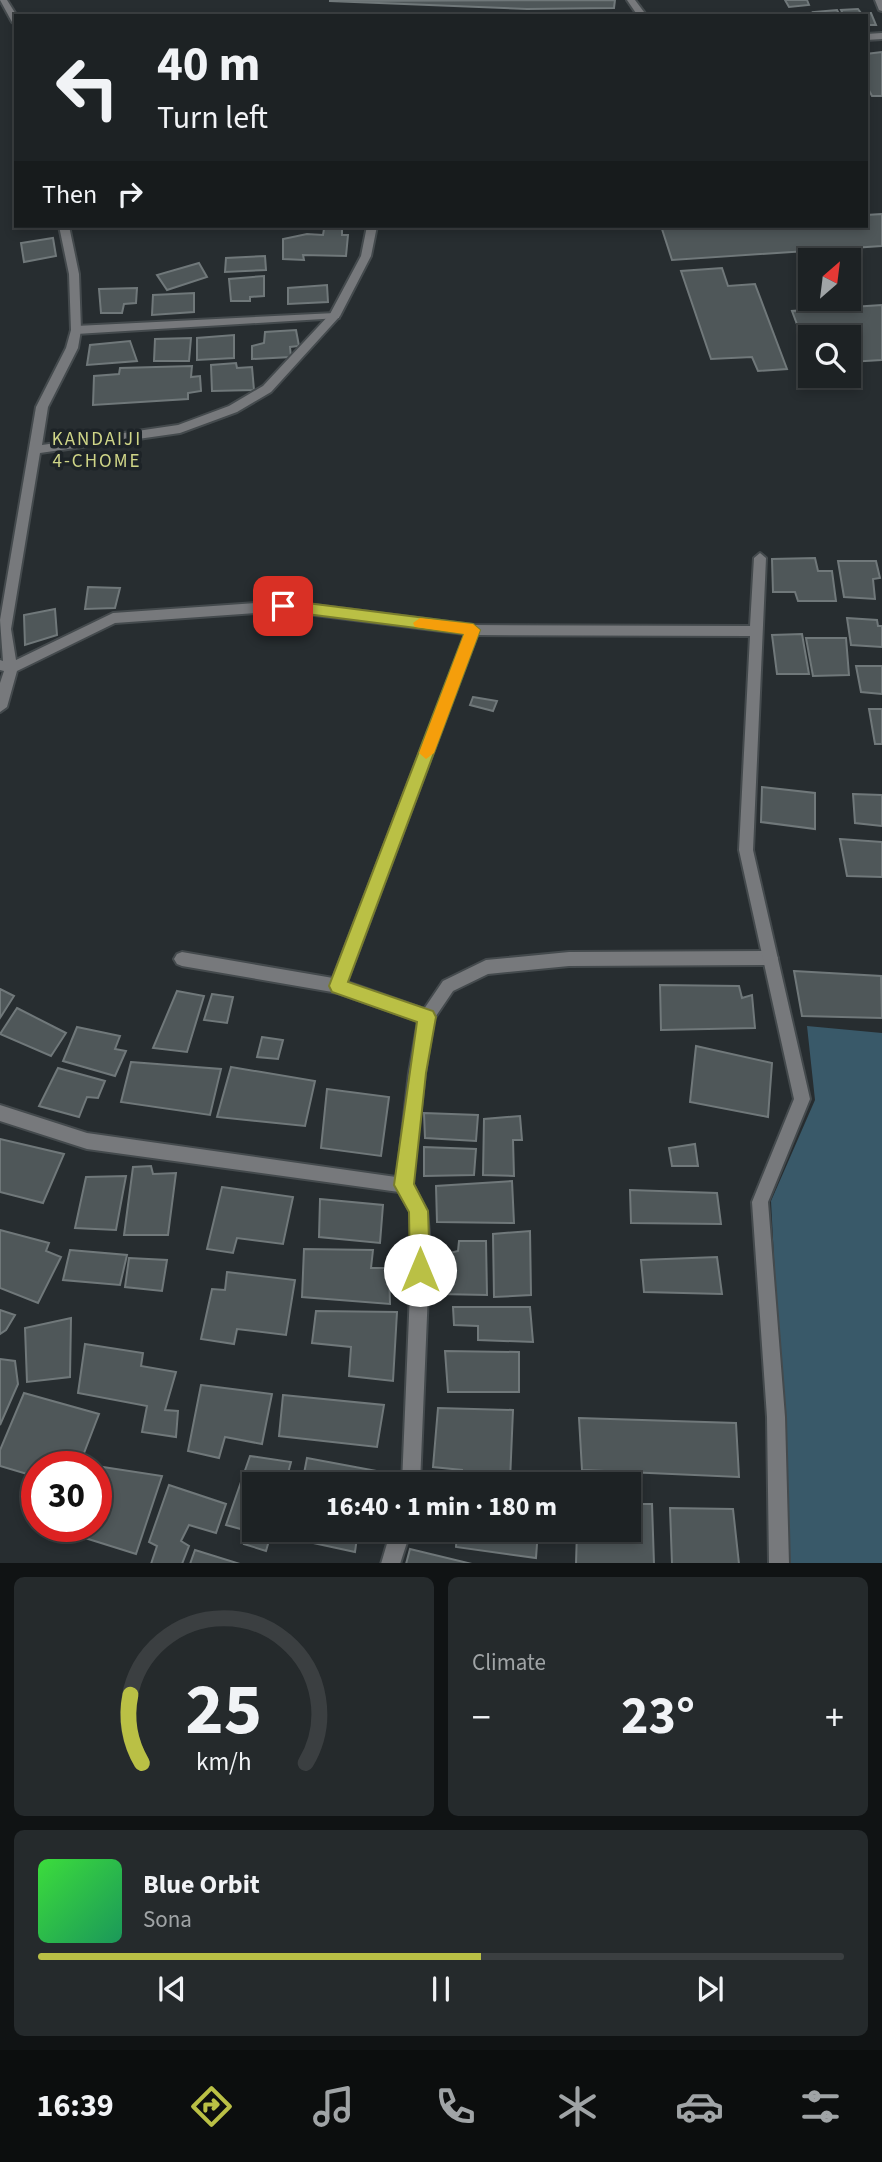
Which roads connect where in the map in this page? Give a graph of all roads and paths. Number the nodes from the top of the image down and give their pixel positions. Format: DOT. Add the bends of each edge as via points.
graph roads {
  1 [pos="4,0"];
  2 [pos="879,0"];
  3 [pos="882,8"];
  4 [pos="14,18"];
  5 [pos="64,228"];
  6 [pos="372,228"];
  7 [pos="335,316"];
  8 [pos="76,330"];
  9 [pos="36,450"];
  10 [pos="760,558"];
  11 [pos="473,630"];
  12 [pos="757,631"];
  13 [pos="6,666"];
  14 [pos="0,707"];
  15 [pos="770,958"];
  16 [pos="182,959"];
  17 [pos="338,986"];
  18 [pos="427,1017"];
  19 [pos="0,1113"];
  20 [pos="404,1185"];
  21 [pos="412,1472"];
  22 [pos="397,1542"];
  23 [pos="390,1563"];
  24 [pos="779,1563"];
  1 -- 4 [label="street"];
  2 -- 3 [label="street"];
  5 -- 8 [label="street" via="74,274"];
  6 -- 7 [label="street" via="366,256"];
  7 -- 8 [label="street"];
  7 -- 9 [label="street" via="267,389 233,409 180,429"];
  8 -- 9 [label="street" via="72,348 42,407"];
  9 -- 13 [label="street" via="5,629"];
  10 -- 12 [label="street"];
  11 -- 12 [label="street"];
  11 -- 13 [label="street" via="283,606 113,618"];
  11 -- 17 [label="street"];
  12 -- 15 [label="street" via="746,850"];
  13 -- 14 [label="street"];
  15 -- 18 [label="street" via="569,958 486,967 447,986"];
  15 -- 24 [label="street" via="802,1099 760,1202 775,1418"];
  16 -- 17 [label="street"];
  17 -- 18 [label="street"];
  18 -- 20 [label="street"];
  19 -- 20 [label="street" via="87,1141"];
  20 -- 21 [label="street" via="419,1211 421,1244"];
  22 -- 23 [label="street"];
}
